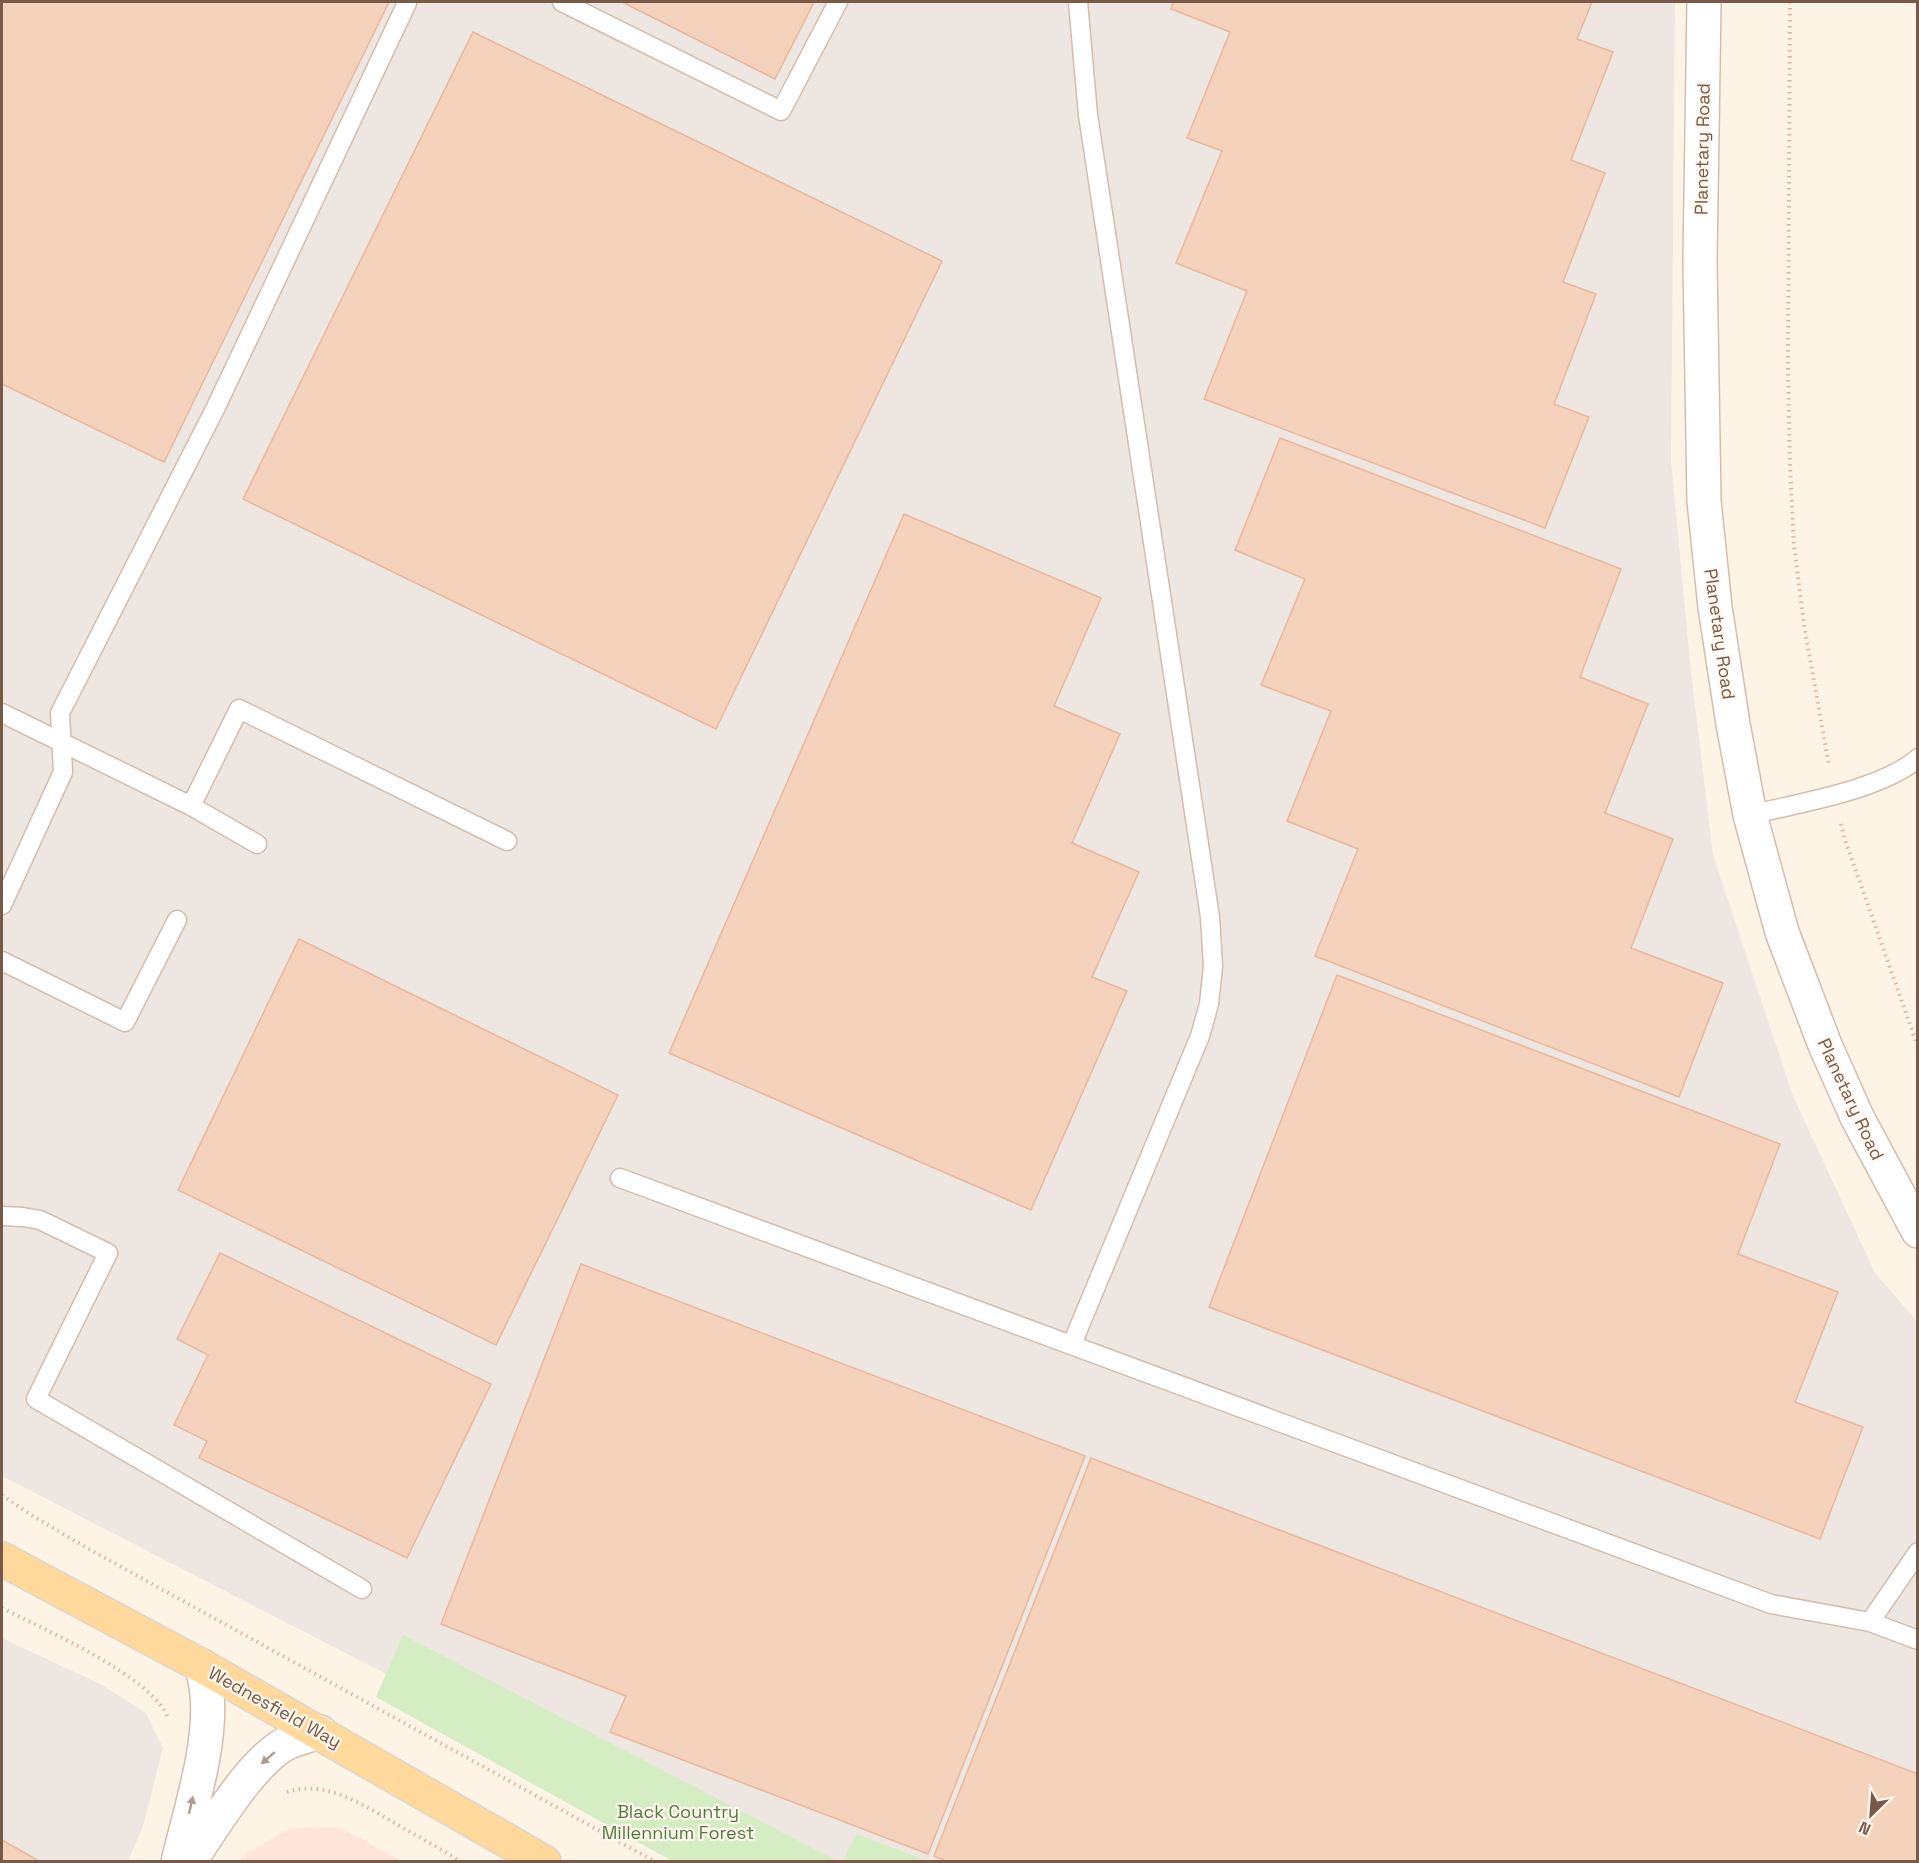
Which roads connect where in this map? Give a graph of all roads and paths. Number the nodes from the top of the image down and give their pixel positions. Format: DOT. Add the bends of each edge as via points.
graph roads {
  1 [pos="562,2"];
  2 [pos="838,2"];
  3 [pos="1078,2"];
  4 [pos="1704,2"];
  5 [pos="1790,2"];
  6 [pos="407,3"];
  7 [pos="2,713"];
  8 [pos="61,743"];
  9 [pos="1917,758"];
  10 [pos="1834,794"];
  11 [pos="191,806"];
  12 [pos="1750,815"];
  13 [pos="507,841"];
  14 [pos="257,844"];
  15 [pos="2,905"];
  16 [pos="177,920"];
  17 [pos="2,961"];
  18 [pos="1917,1047"];
  19 [pos="620,1178"];
  20 [pos="2,1216"];
  21 [pos="1917,1232"];
  22 [pos="1072,1344"];
  23 [pos="2,1495"];
  24 [pos="1917,1552"];
  25 [pos="2,1559"];
  26 [pos="362,1589"];
  27 [pos="2,1608"];
  28 [pos="1870,1622"];
  29 [pos="1917,1640"];
  30 [pos="202,1666"];
  31 [pos="169,1720"];
  32 [pos="320,1732"];
  33 [pos="241,1788"];
  34 [pos="178,1862"];
  35 [pos="189,1862"];
  36 [pos="462,1862"];
  37 [pos="544,1862"];
  38 [pos="656,1862"];
  1 -- 2 [label="lane" via="781,111"];
  3 -- 22 [label="lane" via="1088,115 1210,917 1213,966 1209,1004 1200,1036"];
  4 -- 12 [label="street, Planetary Road" via="1700,261 1704,501 1715,607"];
  5 -- 10 [label="path" via="1788,354 1794,545"];
  6 -- 8 [label="lane" via="216,407 60,713"];
  7 -- 8 [label="lane"];
  8 -- 11 [label="lane"];
  8 -- 15 [label="lane" via="63,772"];
  9 -- 10 [label="lane" via="1905,769 1877,782"];
  10 -- 12 [label="lane"];
  10 -- 18 [label="path" via="1845,840"];
  11 -- 13 [label="lane" via="239,709"];
  11 -- 14 [label="lane"];
  12 -- 21 [label="street, Planetary Road" via="1782,932 1825,1045 1857,1117"];
  16 -- 17 [label="lane" via="125,1022"];
  19 -- 22 [label="lane"];
  20 -- 26 [label="lane" via="40,1220 108,1253 36,1399"];
  22 -- 28 [label="lane" via="1771,1604"];
  23 -- 38 [label="path" via="87,1548"];
  24 -- 28 [label="lane"];
  25 -- 30 [label="main road, Wednesfield Way"];
  27 -- 31 [label="path" via="114,1667 148,1690 166,1710"];
  28 -- 29 [label="lane"];
  30 -- 32 [label="main road, Wednesfield Way"];
  34 -- 30 [label="street, one-way" via="205,1732 207,1695"];
  32 -- 33 [label="street, one-way" via="288,1742 265,1760"];
  32 -- 37 [label="main road, Wednesfield Way"];
  33 -- 35 [label="street"];
  33 -- 36 [label="path" via="267,1807 285,1793 302,1788 349,1797"];
}
